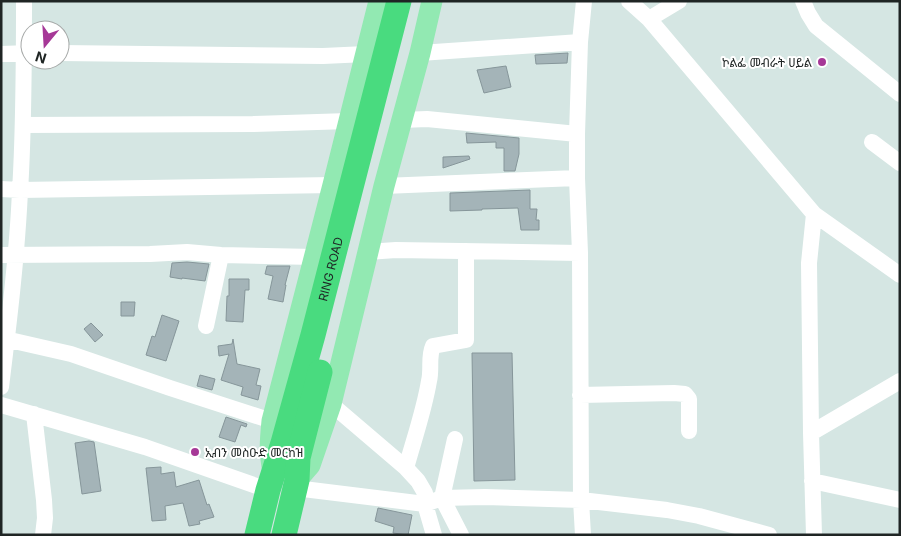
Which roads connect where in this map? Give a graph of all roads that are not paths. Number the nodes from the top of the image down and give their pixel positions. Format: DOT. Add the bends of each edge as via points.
graph roads {
  1 [pos="24,1"];
  2 [pos="379,1"];
  3 [pos="399,1"];
  4 [pos="416,1"];
  5 [pos="432,1"];
  6 [pos="584,1"];
  7 [pos="629,1"];
  8 [pos="679,1"];
  9 [pos="803,1"];
  10 [pos="649,19"];
  11 [pos="25,20"];
  12 [pos="580,42"];
  13 [pos="20,53"];
  14 [pos="70,53"];
  15 [pos="1,54"];
  16 [pos="366,54"];
  17 [pos="420,54"];
  18 [pos="26,70"];
  19 [pos="900,94"];
  20 [pos="402,120"];
  21 [pos="349,122"];
  22 [pos="23,126"];
  23 [pos="577,134"];
  24 [pos="872,142"];
  25 [pos="900,163"];
  26 [pos="577,178"];
  27 [pos="333,185"];
  28 [pos="384,186"];
  29 [pos="1,189"];
  30 [pos="20,190"];
  31 [pos="814,214"];
  32 [pos="466,251"];
  33 [pos="367,252"];
  34 [pos="580,254"];
  35 [pos="8,255"];
  36 [pos="221,255"];
  37 [pos="315,257"];
  38 [pos="900,276"];
  39 [pos="206,326"];
  40 [pos="4,338"];
  41 [pos="900,381"];
  42 [pos="1,387"];
  43 [pos="580,395"];
  44 [pos="330,404"];
  45 [pos="1,405"];
  46 [pos="34,414"];
  47 [pos="272,421"];
  48 [pos="689,431"];
  49 [pos="811,433"];
  50 [pos="456,439"];
  51 [pos="406,468"];
  52 [pos="270,481"];
  53 [pos="812,481"];
  54 [pos="296,484"];
  55 [pos="442,498"];
  56 [pos="581,500"];
  57 [pos="900,500"];
  58 [pos="425,504"];
  59 [pos="43,535"];
  60 [pos="258,535"];
  61 [pos="284,535"];
  62 [pos="434,535"];
  63 [pos="461,535"];
  64 [pos="582,535"];
  65 [pos="769,535"];
  66 [pos="814,535"];
  1 -- 11 [label="street"];
  2 -- 16 [label="main road"];
  3 -- 52 [label="highway, RING ROAD" via="313,334"];
  4 -- 54 [label="highway, RING ROAD" via="298,458"];
  5 -- 17 [label="main road"];
  6 -- 12 [label="street"];
  7 -- 10 [label="street"];
  8 -- 10 [label="street"];
  9 -- 19 [label="street" via="816,26"];
  10 -- 31 [label="street"];
  12 -- 17 [label="street"];
  12 -- 23 [label="street"];
  13 -- 15 [label="street"];
  14 -- 16 [label="street"];
  16 -- 21 [label="main road"];
  17 -- 20 [label="main road"];
  18 -- 22 [label="street"];
  20 -- 23 [label="street" via="427,119"];
  20 -- 28 [label="main road"];
  21 -- 22 [label="street"];
  21 -- 27 [label="main road"];
  22 -- 30 [label="street"];
  23 -- 26 [label="street"];
  24 -- 25 [label="street"];
  26 -- 28 [label="street"];
  26 -- 34 [label="street"];
  27 -- 30 [label="street"];
  27 -- 37 [label="main road"];
  28 -- 33 [label="main road"];
  29 -- 30 [label="street"];
  30 -- 35 [label="street"];
  31 -- 38 [label="street"];
  31 -- 49 [label="street" via="809,263"];
  32 -- 33 [label="street"];
  32 -- 34 [label="street"];
  32 -- 51 [label="street" via="466,340 433,346 430,352 430,378 424,408"];
  33 -- 44 [label="main road"];
  34 -- 43 [label="street"];
  35 -- 36 [label="street" via="186,252"];
  35 -- 40 [label="street"];
  36 -- 37 [label="street"];
  36 -- 39 [label="street"];
  37 -- 47 [label="main road"];
  40 -- 42 [label="street"];
  40 -- 47 [label="street" via="71,354"];
  41 -- 49 [label="street"];
  43 -- 48 [label="street" via="685,394 689,399"];
  43 -- 56 [label="street"];
  44 -- 51 [label="street"];
  44 -- 54 [label="main road" via="310,465"];
  45 -- 46 [label="street"];
  46 -- 52 [label="street"];
  46 -- 59 [label="street" via="44,500"];
  47 -- 52 [label="main road"];
  49 -- 53 [label="street"];
  50 -- 55 [label="street"];
  51 -- 58 [label="street" via="425,492"];
  52 -- 60 [label="highway, RING ROAD"];
  53 -- 57 [label="street"];
  53 -- 66 [label="street"];
  54 -- 58 [label="street"];
  54 -- 61 [label="highway, RING ROAD"];
  55 -- 56 [label="street"];
  55 -- 58 [label="street"];
  55 -- 63 [label="street"];
  56 -- 64 [label="street"];
  56 -- 65 [label="street" via="667,510"];
  58 -- 62 [label="street"];
}
